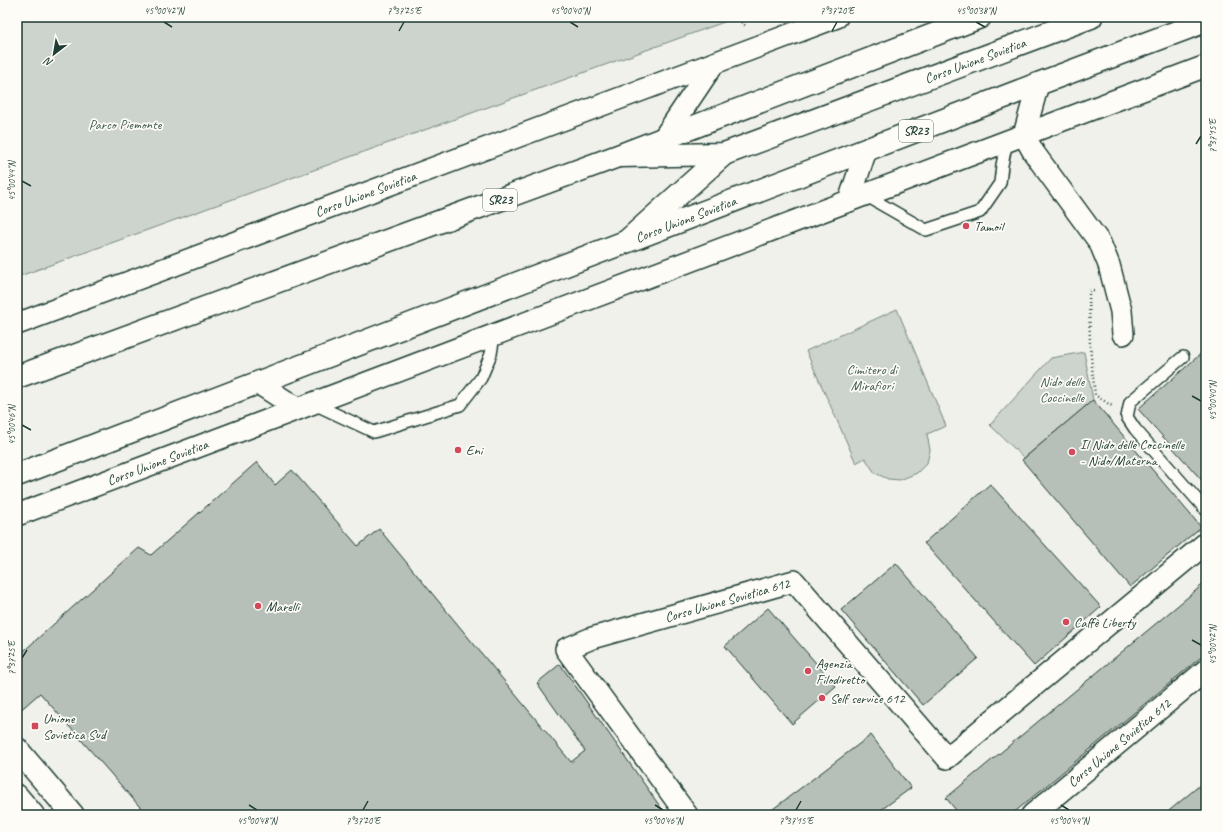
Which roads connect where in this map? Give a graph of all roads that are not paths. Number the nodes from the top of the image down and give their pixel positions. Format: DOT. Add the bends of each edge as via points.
graph roads {
  1 [pos="837,17"];
  2 [pos="980,17"];
  3 [pos="1091,17"];
  4 [pos="1206,21"];
  5 [pos="714,63"];
  6 [pos="1206,66"];
  7 [pos="1038,84"];
  8 [pos="1016,138"];
  9 [pos="663,139"];
  10 [pos="866,150"];
  11 [pos="724,154"];
  12 [pos="618,156"];
  13 [pos="857,198"];
  14 [pos="626,242"];
  15 [pos="17,324"];
  16 [pos="1123,334"];
  17 [pos="494,335"];
  18 [pos="1183,357"];
  19 [pos="17,377"];
  20 [pos="258,383"];
  21 [pos="306,406"];
  22 [pos="17,475"];
  23 [pos="1206,510"];
  24 [pos="17,515"];
  25 [pos="1206,543"];
  26 [pos="1206,670"];
  27 [pos="17,749"];
  28 [pos="17,796"];
  29 [pos="33,815"];
  30 [pos="73,815"];
  31 [pos="687,815"];
  32 [pos="1032,815"];
  1 -- 5 [label="street, Corso Unione Sovietica"];
  2 -- 9 [label="main road, SR23"];
  3 -- 11 [label="main road, Corso Unione Sovietica"];
  4 -- 7 [label="main road, Corso Unione Sovietica / SR23"];
  5 -- 9 [label="street"];
  5 -- 15 [label="street, Corso Unione Sovietica"];
  6 -- 8 [label="street, Corso Unione Sovietica"];
  7 -- 8 [label="street"];
  7 -- 10 [label="main road, Corso Unione Sovietica / SR23"];
  8 -- 13 [label="street, Corso Unione Sovietica"];
  8 -- 13 [label="lane" via="1002,165 1000,183 980,212 926,230"];
  8 -- 16 [label="street" via="1034,153 1100,243 1121,311"];
  9 -- 12 [label="main road, SR23"];
  10 -- 13 [label="street"];
  10 -- 14 [label="main road, Corso Unione Sovietica / SR23"];
  11 -- 12 [label="main road"];
  11 -- 14 [label="main road"];
  12 -- 19 [label="main road, SR23"];
  13 -- 17 [label="street, Corso Unione Sovietica"];
  14 -- 20 [label="main road, Corso Unione Sovietica / SR23"];
  17 -- 21 [label="street, Corso Unione Sovietica"];
  17 -- 21 [label="lane" via="492,354 481,378 460,405 374,432"];
  18 -- 23 [label="lane" via="1130,402 1127,416 1135,429"];
  20 -- 21 [label="street"];
  20 -- 22 [label="main road, Corso Unione Sovietica / SR23"];
  21 -- 24 [label="street, Corso Unione Sovietica"];
  25 -- 31 [label="street, Corso Unione Sovietica 612" via="946,758 794,581 592,638 566,649"];
  26 -- 32 [label="street, Corso Unione Sovietica 612"];
  27 -- 30 [label="main road"];
  28 -- 29 [label="main road"];
}
